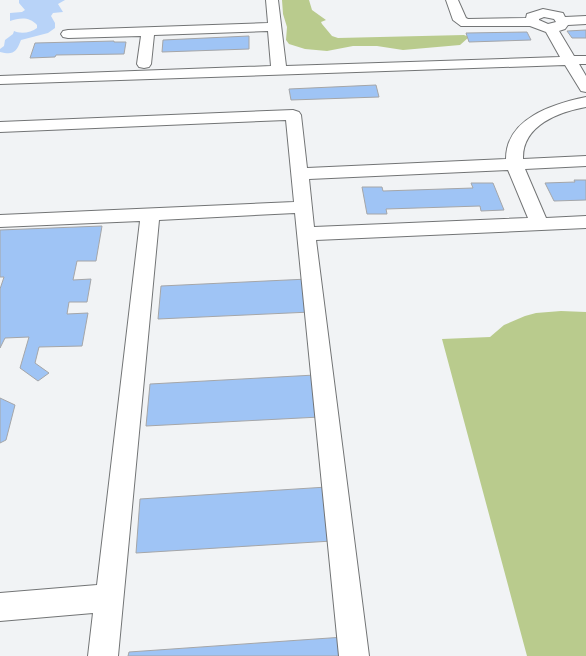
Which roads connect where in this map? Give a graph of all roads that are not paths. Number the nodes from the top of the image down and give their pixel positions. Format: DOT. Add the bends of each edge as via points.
graph roads {
  1 [pos="272,0"];
  2 [pos="452,0"];
  3 [pos="534,0"];
  4 [pos="538,18"];
  5 [pos="586,20"];
  6 [pos="563,21"];
  7 [pos="274,27"];
  8 [pos="550,28"];
  9 [pos="148,32"];
  10 [pos="68,34"];
  11 [pos="586,49"];
  12 [pos="566,55"];
  13 [pos="586,60"];
  14 [pos="144,64"];
  15 [pos="279,65"];
  16 [pos="0,68"];
  17 [pos="0,80"];
  18 [pos="586,88"];
  19 [pos="586,102"];
  20 [pos="0,127"];
  21 [pos="586,161"];
  22 [pos="515,164"];
  23 [pos="300,174"];
  24 [pos="304,207"];
  25 [pos="150,215"];
  26 [pos="0,221"];
  27 [pos="586,222"];
  28 [pos="540,224"];
  29 [pos="306,234"];
  30 [pos="110,598"];
  31 [pos="0,607"];
  32 [pos="103,656"];
  33 [pos="354,656"];
  1 -- 7 [label="lane"];
  2 -- 4 [label="lane" via="460,20 466,23"];
  3 -- 4 [label="lane"];
  4 -- 6 [label="lane" via="553,15"];
  4 -- 8 [label="lane" via="540,26"];
  5 -- 6 [label="lane"];
  6 -- 8 [label="lane" via="559,27"];
  7 -- 9 [label="lane"];
  7 -- 15 [label="lane"];
  8 -- 12 [label="lane"];
  9 -- 10 [label="lane"];
  9 -- 14 [label="lane"];
  11 -- 12 [label="lane"];
  12 -- 13 [label="lane"];
  12 -- 15 [label="lane"];
  12 -- 18 [label="lane"];
  14 -- 15 [label="lane"];
  14 -- 16 [label="lane"];
  15 -- 17 [label="lane"];
  19 -- 22 [label="lane" via="544,114 532,123 518,140"];
  20 -- 23 [label="lane" via="293,115"];
  21 -- 22 [label="lane"];
  22 -- 23 [label="lane"];
  22 -- 28 [label="lane"];
  23 -- 24 [label="lane"];
  24 -- 25 [label="lane"];
  24 -- 29 [label="lane"];
  25 -- 26 [label="lane"];
  25 -- 30 [label="lane"];
  27 -- 28 [label="lane"];
  28 -- 29 [label="lane"];
  29 -- 33 [label="lane"];
  30 -- 31 [label="lane"];
  30 -- 32 [label="lane"];
}
